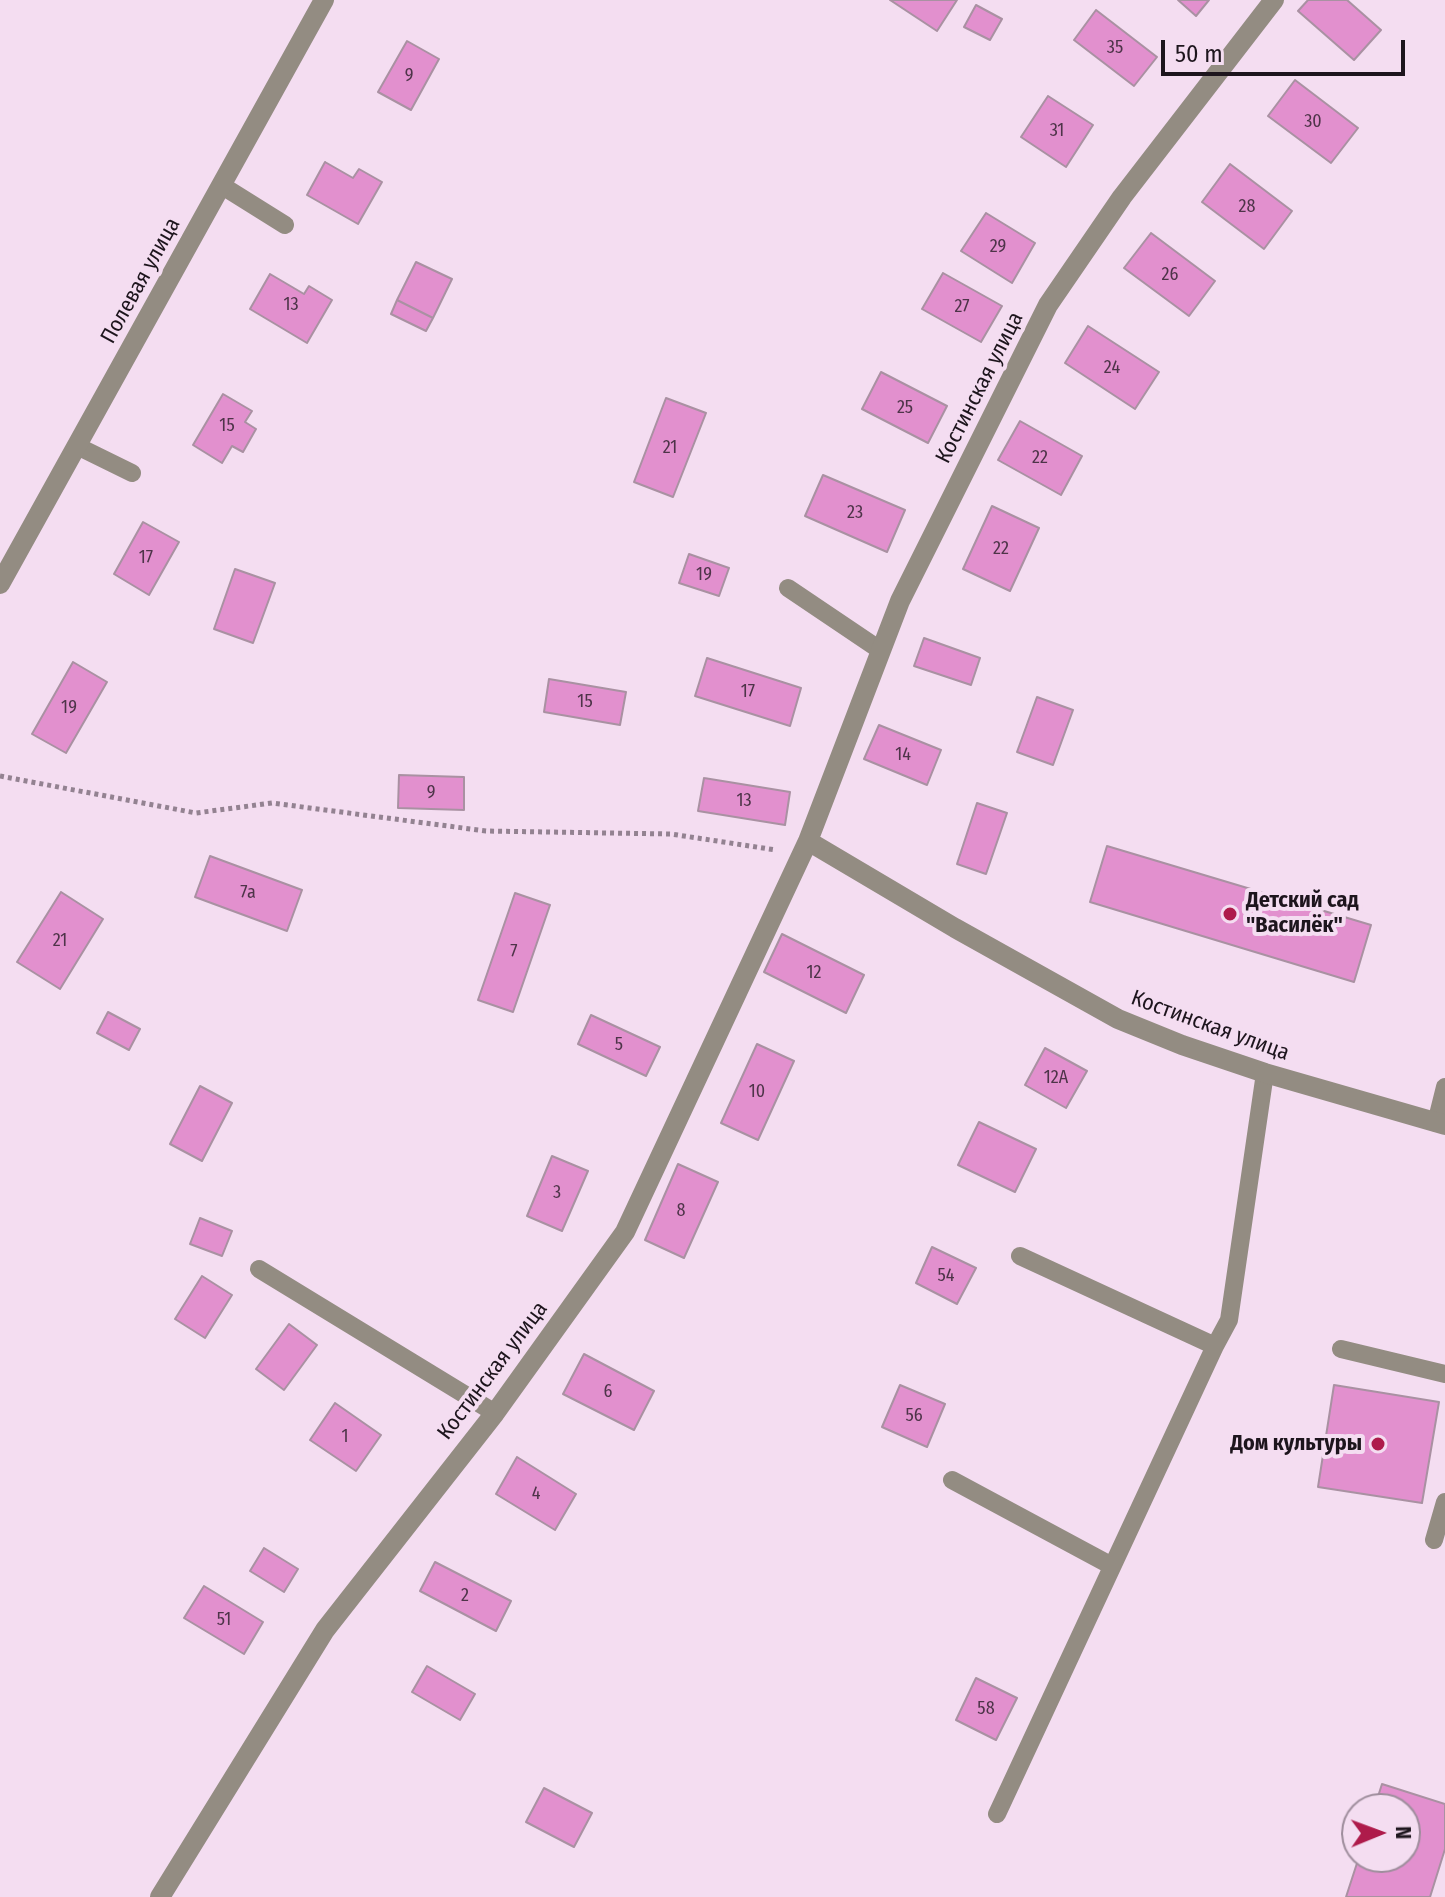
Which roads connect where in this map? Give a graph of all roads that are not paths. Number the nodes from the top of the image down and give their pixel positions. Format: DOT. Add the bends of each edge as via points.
graph roads {
  1 [pos="324,0"];
  2 [pos="1274,0"];
  3 [pos="221,185"];
  4 [pos="285,225"];
  5 [pos="77,446"];
  6 [pos="132,473"];
  7 [pos="0,584"];
  8 [pos="788,588"];
  9 [pos="880,650"];
  10 [pos="805,847"];
  11 [pos="1265,1073"];
  12 [pos="1445,1087"];
  13 [pos="1441,1124"];
  14 [pos="1020,1256"];
  15 [pos="259,1269"];
  16 [pos="1215,1346"];
  17 [pos="1341,1349"];
  18 [pos="1445,1374"];
  19 [pos="495,1413"];
  20 [pos="952,1480"];
  21 [pos="1445,1502"];
  22 [pos="1434,1540"];
  23 [pos="1112,1566"];
  24 [pos="997,1814"];
  25 [pos="160,1897"];
  1 -- 3 [label="street, Полевая улица"];
  2 -- 9 [label="street, Костинская улица" via="1131,184 1048,305"];
  3 -- 4 [label="lane"];
  3 -- 5 [label="street, Полевая улица"];
  5 -- 6 [label="lane"];
  5 -- 7 [label="street, Полевая улица"];
  8 -- 9 [label="lane"];
  9 -- 10 [label="street, Костинская улица"];
  10 -- 11 [label="street, Костинская улица" via="1118,1019"];
  10 -- 19 [label="street, Костинская улица" via="625,1232"];
  11 -- 13 [label="street, Костинская улица"];
  11 -- 16 [label="lane" via="1229,1320"];
  12 -- 13 [label="lane"];
  14 -- 16 [label="lane"];
  15 -- 19 [label="lane"];
  16 -- 23 [label="lane"];
  17 -- 18 [label="lane"];
  19 -- 25 [label="street, Костинская улица" via="325,1630"];
  20 -- 23 [label="lane"];
  21 -- 22 [label="lane"];
  23 -- 24 [label="lane"];
}
